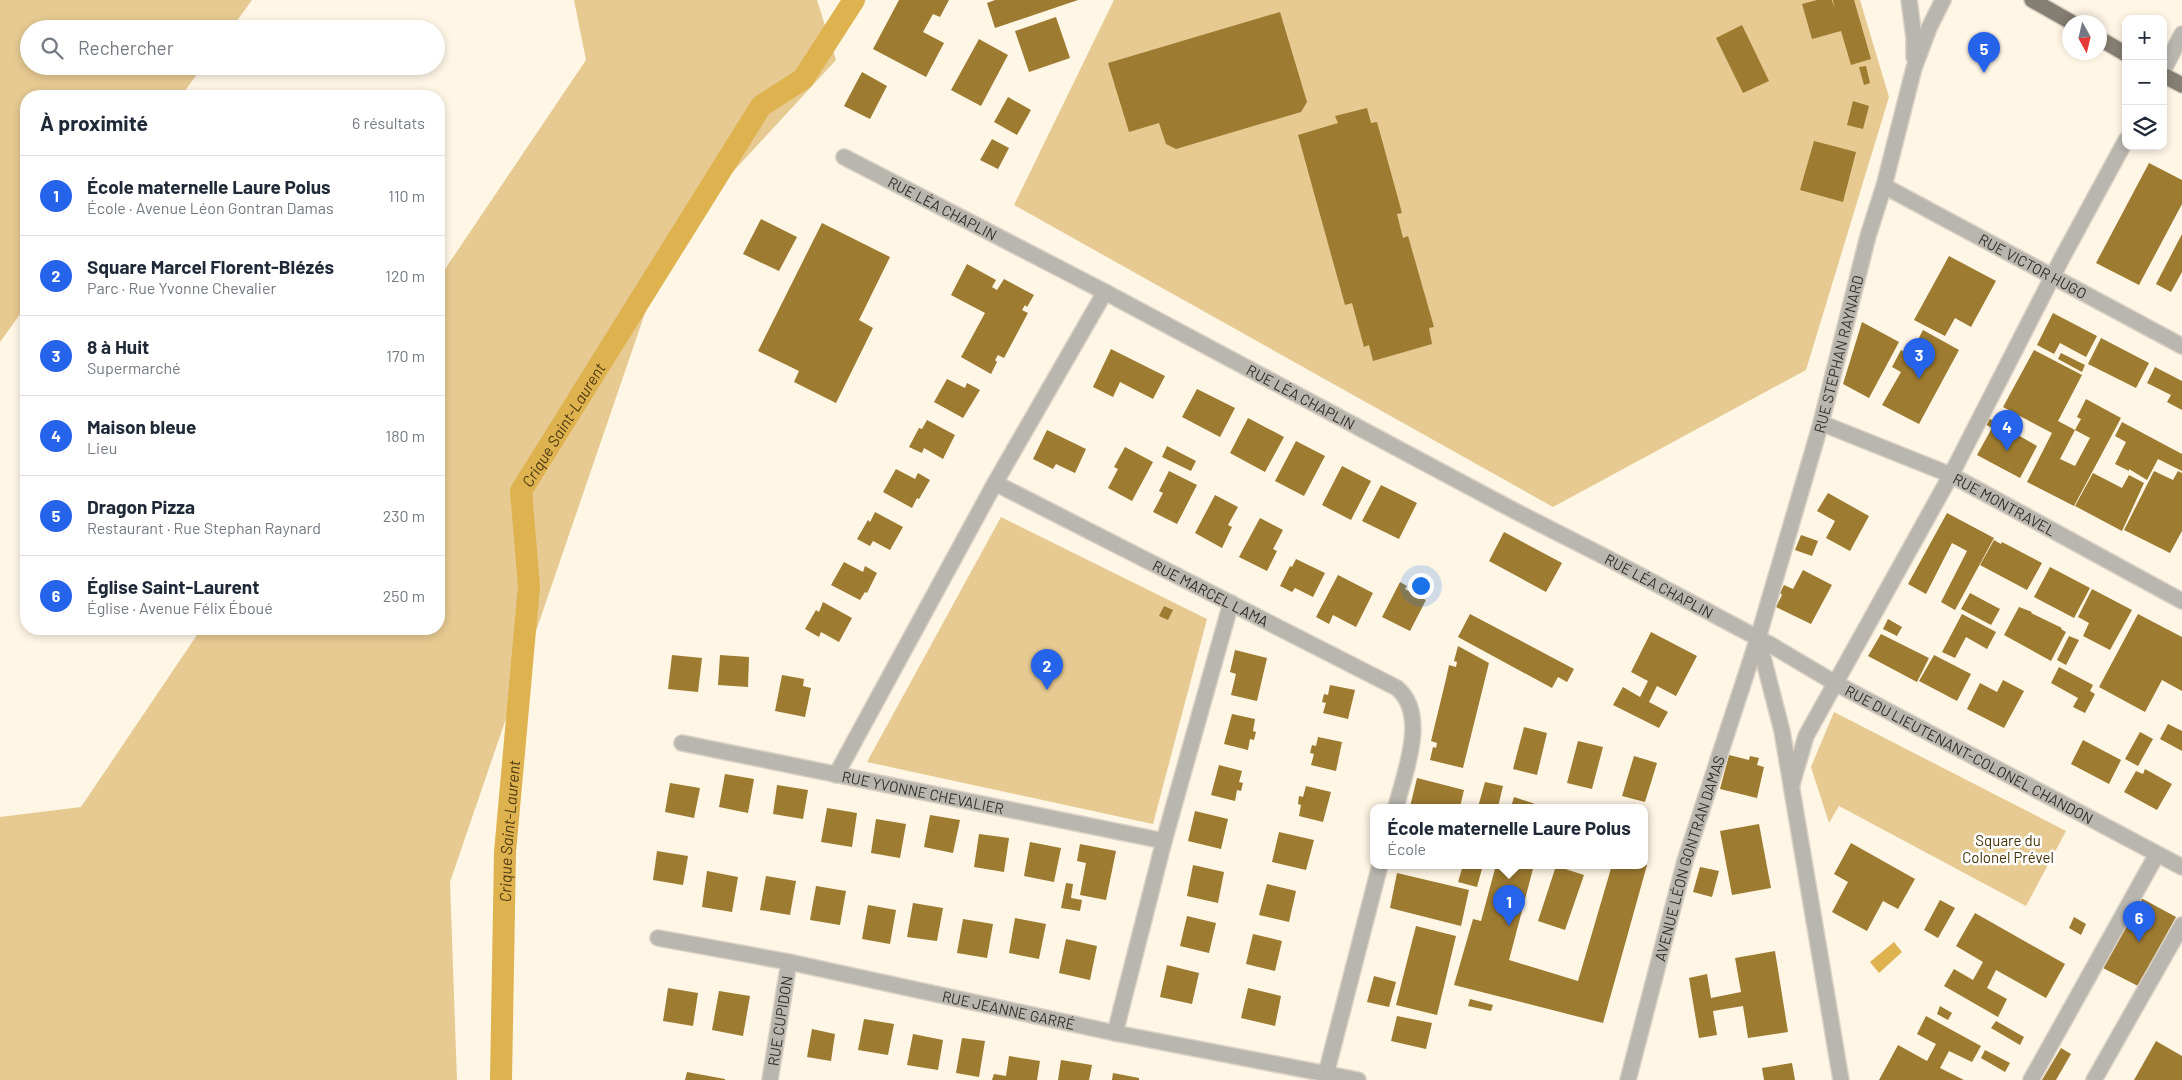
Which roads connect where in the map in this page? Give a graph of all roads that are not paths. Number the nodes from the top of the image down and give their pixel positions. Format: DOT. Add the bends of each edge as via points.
graph roads {
  1 [pos="1909,0"];
  2 [pos="1943,0"];
  3 [pos="2032,0"];
  4 [pos="2062,17"];
  5 [pos="2182,34"];
  6 [pos="2107,43"];
  7 [pos="2122,52"];
  8 [pos="2167,63"];
  9 [pos="1914,68"];
  10 [pos="2167,77"];
  11 [pos="2182,85"];
  12 [pos="2122,148"];
  13 [pos="844,157"];
  14 [pos="1884,186"];
  15 [pos="2053,277"];
  16 [pos="1105,292"];
  17 [pos="2182,346"];
  18 [pos="1821,422"];
  19 [pos="1951,475"];
  20 [pos="995,483"];
  21 [pos="2182,601"];
  22 [pos="1231,603"];
  23 [pos="1758,638"];
  24 [pos="1835,683"];
  25 [pos="682,743"];
  26 [pos="836,775"];
  27 [pos="1792,784"];
  28 [pos="1397,804"];
  29 [pos="1164,841"];
  30 [pos="2157,854"];
  31 [pos="2181,863"];
  32 [pos="1379,869"];
  33 [pos="2182,925"];
  34 [pos="658,938"];
  35 [pos="789,962"];
  36 [pos="1115,1033"];
  37 [pos="1326,1074"];
  38 [pos="770,1080"];
  39 [pos="1358,1080"];
  40 [pos="1628,1080"];
  41 [pos="1841,1080"];
  42 [pos="2031,1080"];
  43 [pos="2094,1080"];
  1 -- 9 [label="street, RUE STEPHAN RAYNARD"];
  2 -- 9 [label="street, RUE STEPHAN RAYNARD"];
  3 -- 4 [label="main road"];
  5 -- 8 [label="street"];
  6 -- 7 [label="main road"];
  9 -- 14 [label="street, RUE STEPHAN RAYNARD"];
  10 -- 11 [label="main road"];
  12 -- 15 [label="street"];
  13 -- 16 [label="street, RUE LÉA CHAPLIN"];
  14 -- 15 [label="street, RUE VICTOR HUGO"];
  14 -- 18 [label="street, RUE STEPHAN RAYNARD" via="1868,236"];
  15 -- 17 [label="street, RUE VICTOR HUGO"];
  15 -- 19 [label="street"];
  16 -- 20 [label="street"];
  16 -- 23 [label="street, RUE LÉA CHAPLIN"];
  18 -- 19 [label="street, RUE MONTRAVEL"];
  18 -- 23 [label="street, RUE STEPHAN RAYNARD"];
  19 -- 21 [label="street, RUE MONTRAVEL"];
  19 -- 24 [label="street"];
  20 -- 22 [label="street, RUE MARCEL LAMA"];
  20 -- 26 [label="street"];
  22 -- 28 [label="street, RUE MARCEL LAMA" via="1405,695 1413,715 1412,740"];
  22 -- 29 [label="street"];
  23 -- 24 [label="street, RUE DU LIEUTENANT-COLONEL CHANDON"];
  23 -- 27 [label="street"];
  23 -- 40 [label="street, AVENUE LÉON GONTRAN DAMAS" via="1685,862"];
  24 -- 27 [label="street" via="1806,736"];
  24 -- 30 [label="street, RUE DU LIEUTENANT-COLONEL CHANDON"];
  25 -- 26 [label="street, RUE YVONNE CHEVALIER"];
  26 -- 29 [label="street, RUE YVONNE CHEVALIER"];
  27 -- 41 [label="street"];
  29 -- 36 [label="street"];
  30 -- 31 [label="street, RUE DU LIEUTENANT-COLONEL CHANDON"];
  30 -- 42 [label="street"];
  32 -- 37 [label="street"];
  33 -- 43 [label="street"];
  34 -- 35 [label="street, RUE JEANNE GARRÉ"];
  35 -- 36 [label="street, RUE JEANNE GARRÉ"];
  35 -- 38 [label="street, RUE CUPIDON"];
  36 -- 37 [label="street, RUE JEANNE GARRÉ"];
  37 -- 39 [label="street, RUE JEANNE GARRÉ"];
}
